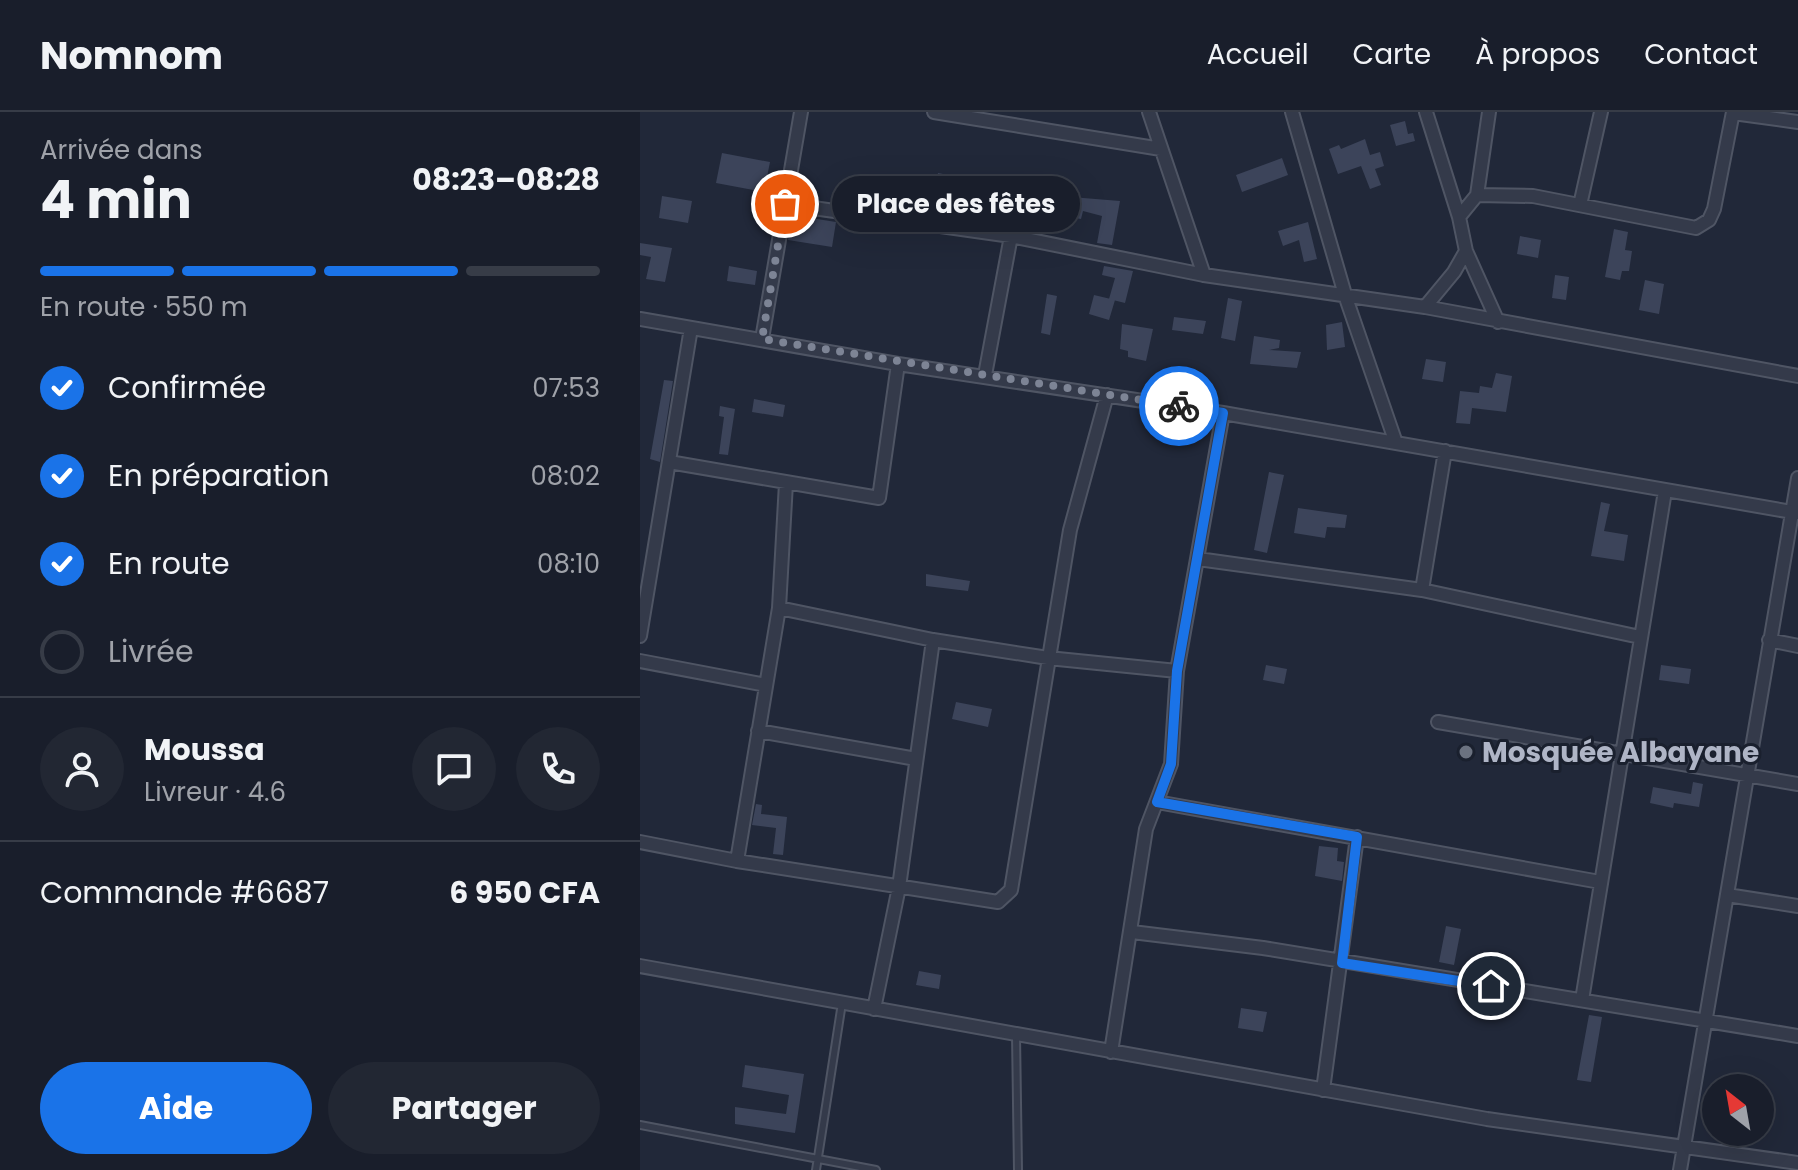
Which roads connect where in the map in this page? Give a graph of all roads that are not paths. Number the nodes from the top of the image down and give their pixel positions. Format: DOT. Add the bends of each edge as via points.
graph roads {
  1 [pos="801,112"];
  2 [pos="934,112"];
  3 [pos="1149,112"];
  4 [pos="1292,112"];
  5 [pos="1426,112"];
  6 [pos="1489,112"];
  7 [pos="1601,112"];
  8 [pos="1733,113"];
  9 [pos="1798,122"];
  10 [pos="1161,149"];
  11 [pos="1477,195"];
  12 [pos="785,204"];
  13 [pos="1580,205"];
  14 [pos="1459,217"];
  15 [pos="1011,236"];
  16 [pos="1466,251"];
  17 [pos="1204,275"];
  18 [pos="1346,298"];
  19 [pos="1425,307"];
  20 [pos="640,319"];
  21 [pos="1498,322"];
  22 [pos="691,328"];
  23 [pos="762,339"];
  24 [pos="898,364"];
  25 [pos="985,375"];
  26 [pos="1798,376"];
  27 [pos="1107,395"];
  28 [pos="1223,413"];
  29 [pos="1396,443"];
  30 [pos="1445,451"];
  31 [pos="669,462"];
  32 [pos="1798,478"];
  33 [pos="786,483"];
  34 [pos="1665,491"];
  35 [pos="1794,512"];
  36 [pos="1198,559"];
  37 [pos="1422,590"];
  38 [pos="779,608"];
  39 [pos="640,636"];
  40 [pos="1640,637"];
  41 [pos="933,640"];
  42 [pos="1769,640"];
  43 [pos="1798,646"];
  44 [pos="1048,658"];
  45 [pos="640,661"];
  46 [pos="1177,671"];
  47 [pos="766,685"];
  48 [pos="1438,722"];
  49 [pos="758,731"];
  50 [pos="1621,753"];
  51 [pos="916,759"];
  52 [pos="1747,775"];
  53 [pos="1798,784"];
  54 [pos="1157,802"];
  55 [pos="1357,837"];
  56 [pos="640,842"];
  57 [pos="737,861"];
  58 [pos="1600,882"];
  59 [pos="899,887"];
  60 [pos="1727,895"];
  61 [pos="1798,906"];
  62 [pos="1132,932"];
  63 [pos="1342,963"];
  64 [pos="640,966"];
  65 [pos="1582,1000"];
  66 [pos="842,1003"];
  67 [pos="874,1009"];
  68 [pos="1707,1021"];
  69 [pos="1016,1035"];
  70 [pos="1798,1036"];
  71 [pos="1111,1052"];
  72 [pos="1323,1090"];
  73 [pos="640,1125"];
  74 [pos="1683,1146"];
  75 [pos="817,1158"];
  76 [pos="1798,1163"];
  77 [pos="816,1170"];
  78 [pos="876,1170"];
  79 [pos="1018,1170"];
  80 [pos="1680,1170"];
  1 -- 12 [label="street"];
  2 -- 10 [label="street"];
  3 -- 10 [label="street"];
  4 -- 18 [label="street"];
  5 -- 14 [label="street"];
  6 -- 11 [label="street"];
  7 -- 13 [label="street"];
  8 -- 9 [label="street"];
  8 -- 13 [label="street" via="1714,209 1703,225 1686,228"];
  10 -- 17 [label="street"];
  11 -- 13 [label="street" via="1515,194"];
  11 -- 14 [label="street"];
  12 -- 15 [label="street"];
  12 -- 23 [label="street"];
  14 -- 16 [label="street"];
  15 -- 17 [label="street"];
  15 -- 25 [label="street"];
  16 -- 19 [label="street"];
  16 -- 21 [label="street"];
  17 -- 18 [label="street"];
  18 -- 19 [label="street"];
  18 -- 29 [label="street"];
  19 -- 21 [label="street"];
  20 -- 22 [label="street"];
  21 -- 26 [label="street"];
  22 -- 23 [label="street"];
  22 -- 31 [label="street"];
  23 -- 24 [label="street"];
  24 -- 25 [label="street"];
  24 -- 33 [label="street" via="879,498"];
  25 -- 27 [label="street"];
  27 -- 28 [label="street"];
  27 -- 44 [label="street" via="1070,530"];
  28 -- 29 [label="street"];
  28 -- 36 [label="street"];
  29 -- 30 [label="street"];
  30 -- 34 [label="street"];
  30 -- 37 [label="street"];
  31 -- 33 [label="street"];
  31 -- 39 [label="street"];
  32 -- 35 [label="street"];
  33 -- 38 [label="street"];
  34 -- 35 [label="street"];
  34 -- 40 [label="street"];
  35 -- 42 [label="street"];
  36 -- 37 [label="street"];
  36 -- 46 [label="street"];
  37 -- 40 [label="street"];
  38 -- 41 [label="street"];
  38 -- 47 [label="street"];
  40 -- 50 [label="street"];
  41 -- 44 [label="street"];
  41 -- 51 [label="street"];
  42 -- 43 [label="street"];
  42 -- 52 [label="street"];
  44 -- 46 [label="street"];
  44 -- 59 [label="street" via="1007,898 998,902"];
  45 -- 47 [label="street"];
  46 -- 54 [label="street" via="1171,764"];
  47 -- 49 [label="street"];
  48 -- 50 [label="street"];
  49 -- 51 [label="street"];
  49 -- 57 [label="street"];
  50 -- 52 [label="street"];
  50 -- 58 [label="street"];
  51 -- 59 [label="street"];
  52 -- 53 [label="street"];
  52 -- 60 [label="street"];
  54 -- 55 [label="street"];
  54 -- 62 [label="street" via="1146,829"];
  55 -- 58 [label="street"];
  55 -- 63 [label="street"];
  56 -- 57 [label="street"];
  57 -- 59 [label="street"];
  58 -- 65 [label="street"];
  59 -- 67 [label="street"];
  60 -- 61 [label="street"];
  60 -- 68 [label="street"];
  62 -- 63 [label="street"];
  62 -- 71 [label="street"];
  63 -- 65 [label="street"];
  63 -- 72 [label="street"];
  64 -- 66 [label="street"];
  65 -- 68 [label="street"];
  66 -- 67 [label="street"];
  66 -- 75 [label="lane"];
  67 -- 69 [label="street"];
  68 -- 70 [label="street"];
  68 -- 74 [label="street"];
  69 -- 71 [label="street"];
  69 -- 79 [label="lane"];
  71 -- 72 [label="street"];
  72 -- 74 [label="street"];
  73 -- 75 [label="lane"];
  74 -- 76 [label="street"];
  74 -- 80 [label="street"];
  75 -- 77 [label="lane"];
  75 -- 78 [label="lane"];
}
